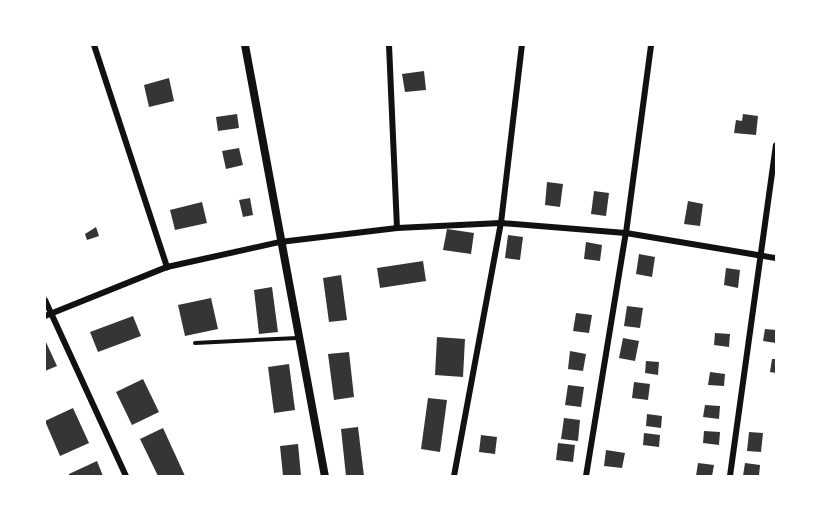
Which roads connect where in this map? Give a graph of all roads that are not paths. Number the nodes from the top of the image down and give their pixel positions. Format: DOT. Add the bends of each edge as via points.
graph roads {
  1 [pos="94,45"];
  2 [pos="245,45"];
  3 [pos="389,45"];
  4 [pos="522,45"];
  5 [pos="651,45"];
  6 [pos="776,145"];
  7 [pos="501,223"];
  8 [pos="397,228"];
  9 [pos="626,233"];
  10 [pos="280,242"];
  11 [pos="761,256"];
  12 [pos="776,258"];
  13 [pos="167,267"];
  14 [pos="45,300"];
  15 [pos="48,315"];
  16 [pos="299,338"];
  17 [pos="195,343"];
  18 [pos="126,476"];
  19 [pos="325,476"];
  20 [pos="454,476"];
  21 [pos="586,476"];
  22 [pos="729,476"];
  1 -- 13 [label="street"];
  2 -- 10 [label="street"];
  3 -- 8 [label="street"];
  4 -- 7 [label="street"];
  5 -- 9 [label="street"];
  6 -- 11 [label="street"];
  7 -- 8 [label="street"];
  7 -- 9 [label="street"];
  7 -- 20 [label="street"];
  8 -- 10 [label="street"];
  9 -- 11 [label="street"];
  9 -- 21 [label="street"];
  10 -- 13 [label="street"];
  10 -- 16 [label="street"];
  11 -- 12 [label="street"];
  11 -- 22 [label="street"];
  13 -- 15 [label="street"];
  14 -- 15 [label="street"];
  15 -- 18 [label="street"];
  16 -- 17 [label="lane"];
  16 -- 19 [label="street"];
}
